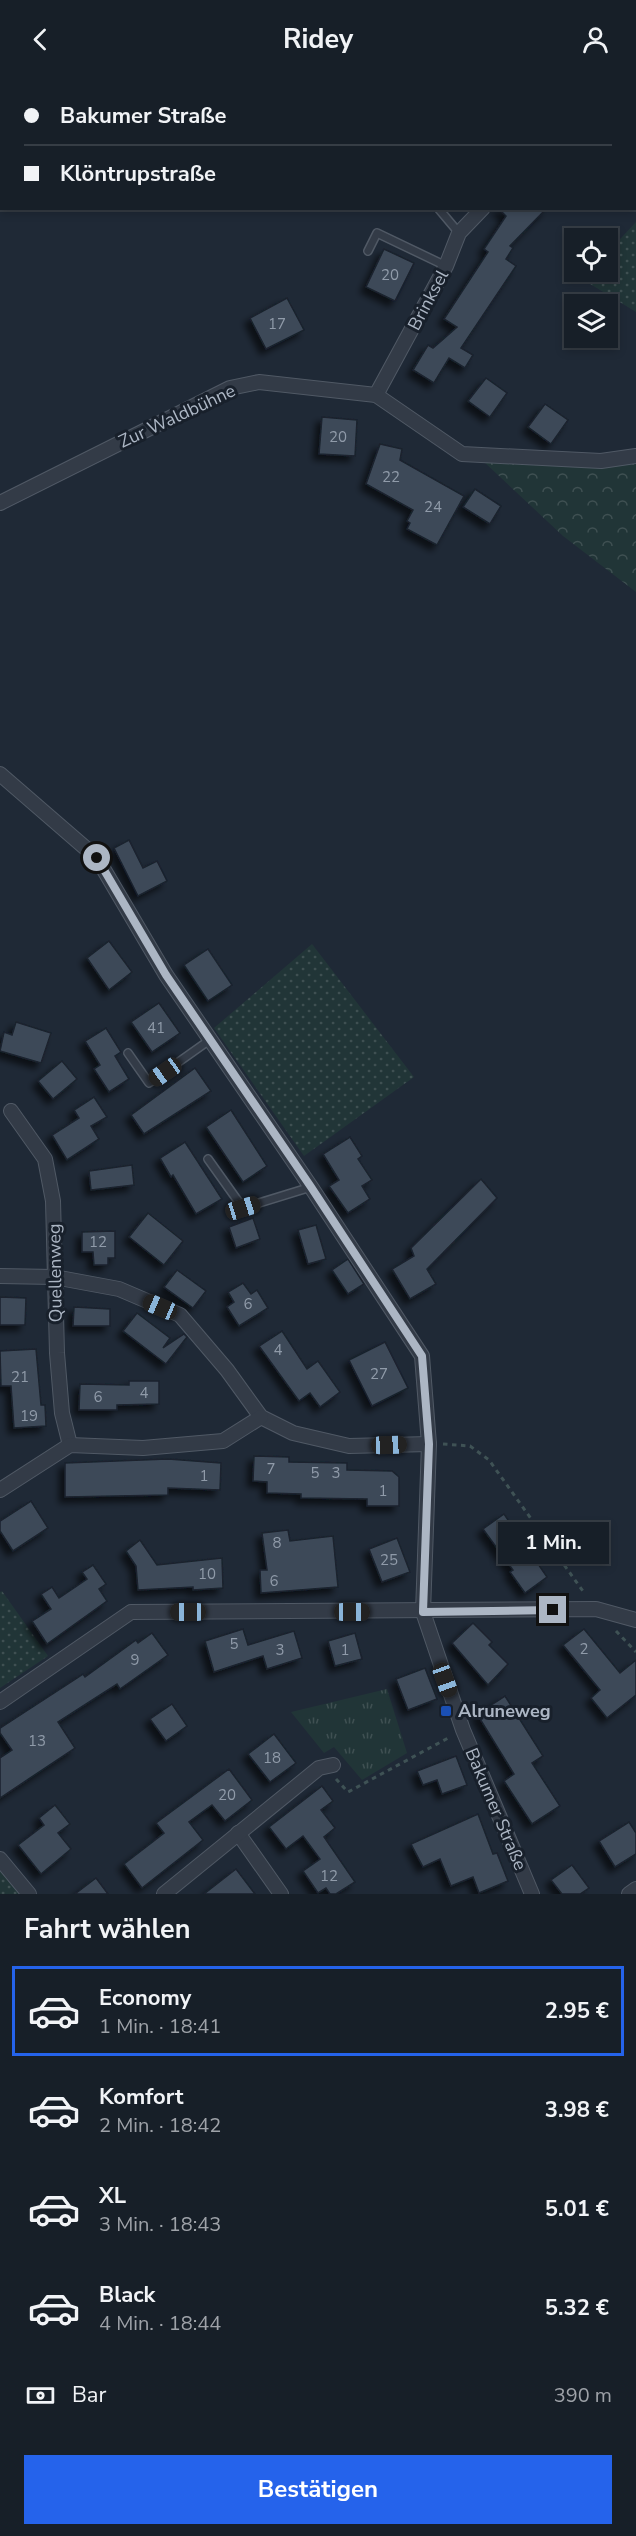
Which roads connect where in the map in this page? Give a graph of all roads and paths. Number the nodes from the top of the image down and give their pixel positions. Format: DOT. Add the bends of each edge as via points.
graph roads {
  1 [pos="440,210"];
  2 [pos="481,210"];
  3 [pos="459,233"];
  4 [pos="368,251"];
  5 [pos="446,266"];
  6 [pos="376,395"];
  7 [pos="636,456"];
  8 [pos="0,503"];
  9 [pos="0,774"];
  10 [pos="211,1039"];
  11 [pos="128,1053"];
  12 [pos="11,1111"];
  13 [pos="208,1159"];
  14 [pos="311,1187"];
  15 [pos="0,1276"];
  16 [pos="54,1277"];
  17 [pos="261,1417"];
  18 [pos="429,1444"];
  19 [pos="70,1445"];
  20 [pos="0,1491"];
  21 [pos="596,1609"];
  22 [pos="423,1612"];
  23 [pos="636,1620"];
  24 [pos="636,1652"];
  25 [pos="0,1702"];
  26 [pos="463,1730"];
  27 [pos="333,1765"];
  28 [pos="238,1833"];
  29 [pos="0,1859"];
  30 [pos="636,1889"];
  31 [pos="29,1894"];
  32 [pos="164,1894"];
  33 [pos="281,1894"];
  34 [pos="532,1894"];
  35 [pos="629,1894"];
  1 -- 3 [label="lane"];
  2 -- 3 [label="street, Brinksel"];
  3 -- 5 [label="street, Brinksel"];
  4 -- 5 [label="lane" via="377,233"];
  5 -- 6 [label="street, Brinksel"];
  6 -- 7 [label="street, Zur Waldbühne" via="462,454 601,460"];
  6 -- 8 [label="street, Zur Waldbühne" via="259,382 230,388"];
  9 -- 10 [label="street, Bakumer Straße" via="97,858 166,975"];
  10 -- 11 [label="lane" via="149,1083"];
  10 -- 14 [label="street, Bakumer Straße"];
  12 -- 16 [label="street, Quellenweg" via="45,1159 53,1201"];
  13 -- 14 [label="lane" via="243,1208"];
  14 -- 18 [label="street, Bakumer Straße" via="422,1356"];
  15 -- 16 [label="street"];
  16 -- 17 [label="street" via="119,1289 180,1315"];
  16 -- 19 [label="street, Quellenweg" via="62,1413"];
  17 -- 18 [label="street" via="293,1433 349,1446"];
  17 -- 19 [label="street" via="223,1441 143,1448"];
  18 -- 21 [label="path" via="470,1446 489,1460"];
  18 -- 22 [label="street, Bakumer Straße"];
  19 -- 20 [label="street"];
  21 -- 22 [label="street"];
  21 -- 23 [label="street"];
  21 -- 24 [label="path"];
  22 -- 25 [label="street" via="131,1612"];
  22 -- 26 [label="street, Bakumer Straße"];
  26 -- 27 [label="path" via="348,1792 337,1779"];
  26 -- 34 [label="street, Bakumer Straße"];
  27 -- 28 [label="street" via="319,1768"];
  28 -- 32 [label="street"];
  28 -- 33 [label="street"];
  29 -- 31 [label="street"];
  30 -- 35 [label="street"];
}
